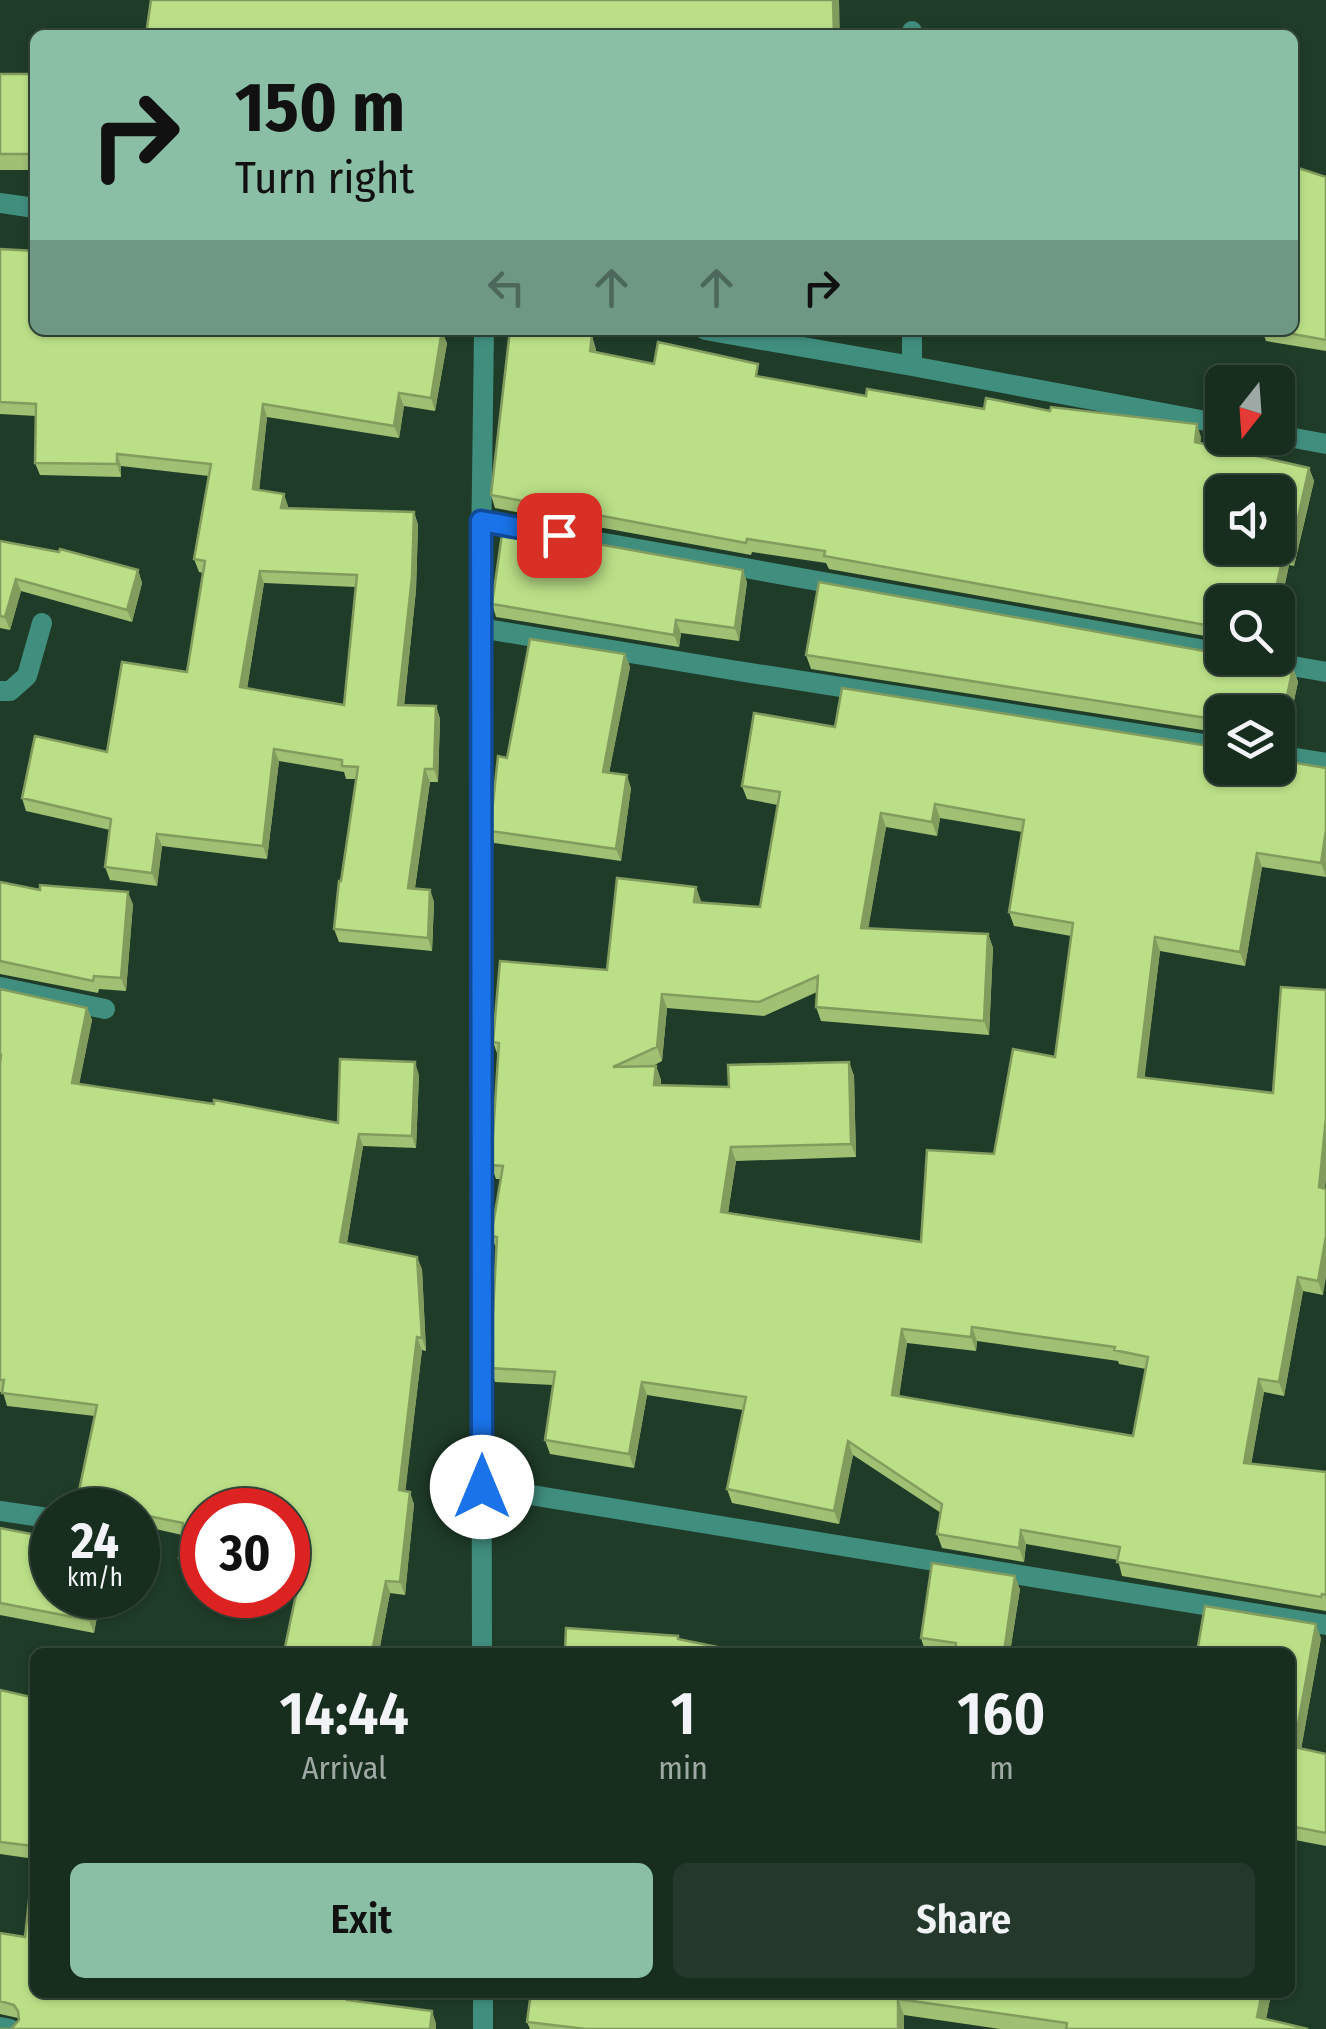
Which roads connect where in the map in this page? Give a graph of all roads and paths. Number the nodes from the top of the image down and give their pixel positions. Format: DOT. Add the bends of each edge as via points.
graph roads {
  1 [pos="0,202"];
  2 [pos="30,207"];
  3 [pos="484,335"];
  4 [pos="734,335"];
  5 [pos="912,335"];
  6 [pos="912,366"];
  7 [pos="1205,421"];
  8 [pos="1295,438"];
  9 [pos="1326,444"];
  10 [pos="481,521"];
  11 [pos="42,623"];
  12 [pos="480,628"];
  13 [pos="1205,650"];
  14 [pos="1295,667"];
  15 [pos="1326,672"];
  16 [pos="0,692"];
  17 [pos="1205,743"];
  18 [pos="1295,757"];
  19 [pos="1326,762"];
  20 [pos="0,987"];
  21 [pos="105,1009"];
  22 [pos="482,1487"];
  23 [pos="0,1511"];
  24 [pos="30,1515"];
  25 [pos="1326,1625"];
  26 [pos="482,1648"];
  27 [pos="483,1998"];
  28 [pos="0,2027"];
  29 [pos="10,2029"];
  30 [pos="483,2029"];
  1 -- 2 [label="street"];
  3 -- 10 [label="street"];
  4 -- 6 [label="street"];
  5 -- 6 [label="street"];
  6 -- 7 [label="street"];
  8 -- 9 [label="street"];
  10 -- 12 [label="street"];
  10 -- 13 [label="street"];
  11 -- 16 [label="street" via="26,676"];
  12 -- 17 [label="street"];
  12 -- 22 [label="street"];
  14 -- 15 [label="street"];
  18 -- 19 [label="street"];
  20 -- 21 [label="street"];
  22 -- 25 [label="street"];
  22 -- 26 [label="street"];
  23 -- 24 [label="street"];
  27 -- 30 [label="street"];
  28 -- 29 [label="street"];
}
